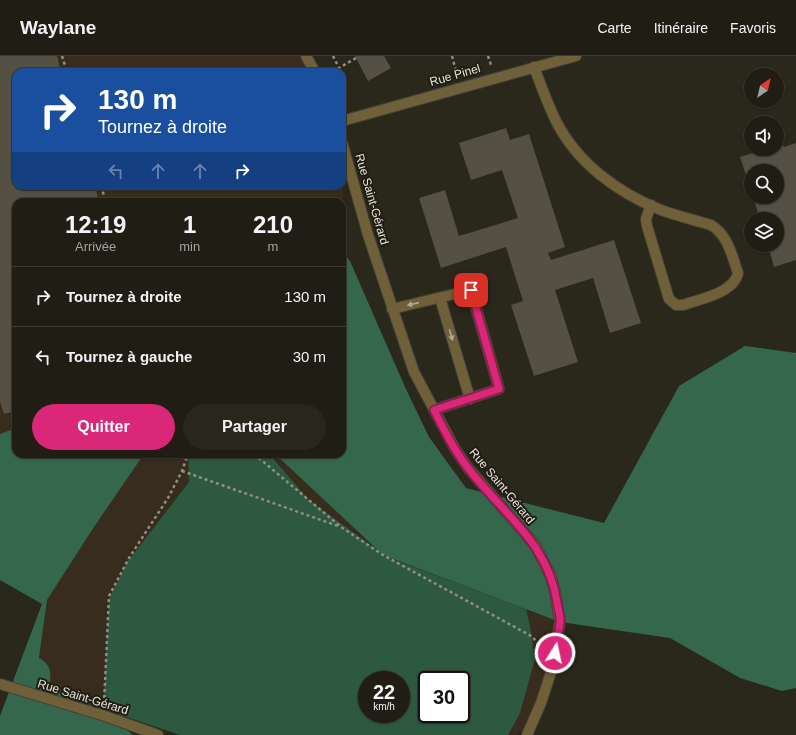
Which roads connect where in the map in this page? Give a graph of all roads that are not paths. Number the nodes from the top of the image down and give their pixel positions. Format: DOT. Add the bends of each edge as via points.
graph roads {
  1 [pos="306,56"];
  2 [pos="576,56"];
  3 [pos="534,67"];
  4 [pos="313,68"];
  5 [pos="346,120"];
  6 [pos="346,156"];
  7 [pos="651,205"];
  8 [pos="440,298"];
  9 [pos="392,309"];
  10 [pos="470,399"];
  11 [pos="434,410"];
  12 [pos="0,684"];
  13 [pos="529,734"];
  14 [pos="158,735"];
  1 -- 4 [label="street"];
  2 -- 3 [label="street, Rue Pinel"];
  3 -- 5 [label="street, Rue Pinel"];
  3 -- 7 [label="street" via="556,121 571,145 602,176 624,192"];
  6 -- 9 [label="street, Rue Saint-Gérard"];
  7 -- 7 [label="street" via="719,230 725,238 738,273 733,284 726,290 683,305 676,305 669,299 646,226"];
  8 -- 9 [label="street, one-way"];
  8 -- 10 [label="street, one-way"];
  8 -- 10 [label="street" via="471,290 499,389"];
  9 -- 11 [label="street, Rue Saint-Gérard" via="414,372"];
  10 -- 11 [label="street"];
  11 -- 13 [label="street, Rue Saint-Gérard" via="468,468 534,544 556,592 560,622 552,669"];
  12 -- 14 [label="street, Rue Saint-Gérard"];
}
